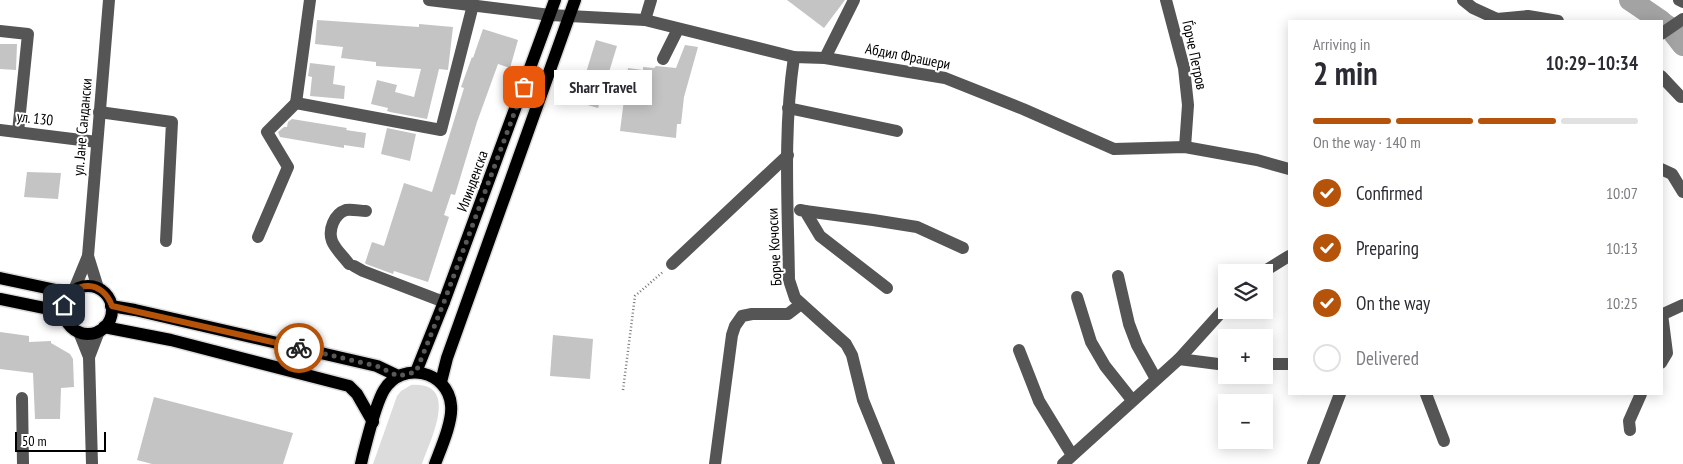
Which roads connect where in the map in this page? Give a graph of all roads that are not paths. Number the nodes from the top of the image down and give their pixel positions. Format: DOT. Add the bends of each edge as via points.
graph roads {
  1 [pos="109,0"];
  2 [pos="310,0"];
  3 [pos="429,0"];
  4 [pos="555,0"];
  5 [pos="576,0"];
  6 [pos="651,0"];
  7 [pos="854,0"];
  8 [pos="1166,0"];
  9 [pos="1462,0"];
  10 [pos="1679,0"];
  11 [pos="1683,2"];
  12 [pos="473,5"];
  13 [pos="550,15"];
  14 [pos="570,16"];
  15 [pos="1683,19"];
  16 [pos="644,20"];
  17 [pos="1498,20"];
  18 [pos="1552,20"];
  19 [pos="678,29"];
  20 [pos="0,31"];
  21 [pos="1663,33"];
  22 [pos="794,57"];
  23 [pos="825,58"];
  24 [pos="663,59"];
  25 [pos="1663,78"];
  26 [pos="1681,97"];
  27 [pos="296,103"];
  28 [pos="788,108"];
  29 [pos="99,112"];
  30 [pos="0,130"];
  31 [pos="897,131"];
  32 [pos="18,132"];
  33 [pos="97,142"];
  34 [pos="1185,147"];
  35 [pos="788,155"];
  36 [pos="1288,169"];
  37 [pos="1663,170"];
  38 [pos="1683,192"];
  39 [pos="788,207"];
  40 [pos="366,211"];
  41 [pos="804,212"];
  42 [pos="258,237"];
  43 [pos="166,241"];
  44 [pos="963,248"];
  45 [pos="88,256"];
  46 [pos="1288,257"];
  47 [pos="672,264"];
  48 [pos="1273,266"];
  49 [pos="1118,276"];
  50 [pos="0,278"];
  51 [pos="98,288"];
  52 [pos="887,288"];
  53 [pos="72,292"];
  54 [pos="1077,296"];
  55 [pos="0,299"];
  56 [pos="444,302"];
  57 [pos="801,304"];
  58 [pos="1683,305"];
  59 [pos="112,306"];
  60 [pos="64,312"];
  61 [pos="1663,314"];
  62 [pos="1218,316"];
  63 [pos="1663,320"];
  64 [pos="102,329"];
  65 [pos="79,332"];
  66 [pos="1019,350"];
  67 [pos="89,357"];
  68 [pos="1179,359"];
  69 [pos="1663,360"];
  70 [pos="1218,364"];
  71 [pos="1273,364"];
  72 [pos="1288,364"];
  73 [pos="416,372"];
  74 [pos="398,376"];
  75 [pos="1156,379"];
  76 [pos="441,382"];
  77 [pos="1340,395"];
  78 [pos="1426,395"];
  79 [pos="1641,395"];
  80 [pos="22,398"];
  81 [pos="1132,400"];
  82 [pos="373,422"];
  83 [pos="1630,430"];
  84 [pos="1444,441"];
  85 [pos="1067,460"];
  86 [pos="437,462"];
  87 [pos="23,464"];
  88 [pos="92,464"];
  89 [pos="361,464"];
  90 [pos="715,464"];
  91 [pos="889,464"];
  92 [pos="1313,464"];
  1 -- 29 [label="street, ул. Јане Сандански"];
  2 -- 27 [label="street"];
  3 -- 12 [label="street, Абдил Фрашери"];
  4 -- 13 [label="main road, Илинденска"];
  5 -- 14 [label="main road"];
  6 -- 16 [label="street"];
  7 -- 23 [label="street"];
  8 -- 34 [label="street, Ѓорче Петров" via="1185,77 1188,105"];
  9 -- 17 [label="street"];
  10 -- 11 [label="street"];
  12 -- 13 [label="street, Абдил Фрашери"];
  12 -- 27 [label="street" via="441,130"];
  13 -- 14 [label="street, Абдил Фрашери"];
  13 -- 56 [label="main road, Илинденска"];
  14 -- 16 [label="street, Абдил Фрашери"];
  14 -- 76 [label="main road"];
  15 -- 21 [label="street"];
  16 -- 19 [label="street, Абдил Фрашери"];
  17 -- 18 [label="street" via="1528,16"];
  19 -- 22 [label="street, Абдил Фрашери"];
  19 -- 24 [label="street"];
  20 -- 32 [label="street" via="28,34"];
  22 -- 23 [label="street, Абдил Фрашери"];
  22 -- 28 [label="street, Борче Кочоски"];
  23 -- 34 [label="street, Абдил Фрашери" via="945,78 1114,149"];
  25 -- 26 [label="street"];
  27 -- 42 [label="street" via="267,132 288,166"];
  28 -- 31 [label="street"];
  28 -- 35 [label="street, Борче Кочоски"];
  29 -- 33 [label="street, ул. Јане Сандански"];
  29 -- 43 [label="street" via="172,122"];
  30 -- 32 [label="street, ул. 130"];
  32 -- 33 [label="street, ул. 130"];
  33 -- 45 [label="street, ул. Јане Сандански"];
  34 -- 36 [label="street, Абдил Фрашери"];
  35 -- 39 [label="street, Борче Кочоски"];
  35 -- 47 [label="street"];
  37 -- 38 [label="street" via="1672,174"];
  39 -- 41 [label="street"];
  39 -- 57 [label="street, Борче Кочоски" via="789,280 794,298"];
  40 -- 56 [label="street" via="342,212 331,232 333,244 351,265 362,271"];
  41 -- 44 [label="street" via="917,227"];
  41 -- 52 [label="street" via="820,236"];
  45 -- 51 [label="street"];
  45 -- 53 [label="street"];
  46 -- 48 [label="street"];
  49 -- 75 [label="street" via="1129,324"];
  50 -- 53 [label="main road"];
  51 -- 53 [label="main road" via="82,286"];
  51 -- 59 [label="main road"];
  53 -- 60 [label="main road" via="64,305"];
  54 -- 81 [label="street" via="1090,342"];
  55 -- 60 [label="main road"];
  56 -- 73 [label="main road, Илинденска"];
  57 -- 90 [label="street" via="788,314 742,316 735,326"];
  57 -- 91 [label="street, Борче Кочоски" via="846,344 852,355 863,400"];
  58 -- 61 [label="street"];
  59 -- 64 [label="main road" via="111,318"];
  59 -- 74 [label="main road" via="377,366"];
  60 -- 65 [label="main road" via="68,324"];
  62 -- 68 [label="street"];
  63 -- 69 [label="street" via="1668,353"];
  64 -- 65 [label="main road" via="92,334"];
  64 -- 67 [label="street"];
  64 -- 82 [label="main road" via="171,340 349,386"];
  65 -- 67 [label="street"];
  66 -- 85 [label="street"];
  67 -- 88 [label="street"];
  68 -- 70 [label="street"];
  68 -- 75 [label="street"];
  71 -- 72 [label="street"];
  73 -- 74 [label="main road"];
  73 -- 76 [label="main road"];
  74 -- 82 [label="main road" via="384,390"];
  75 -- 81 [label="street"];
  76 -- 86 [label="main road" via="452,408"];
  77 -- 92 [label="street"];
  78 -- 84 [label="street"];
  79 -- 83 [label="street" via="1628,421"];
  80 -- 87 [label="street"];
  81 -- 85 [label="street"];
  82 -- 89 [label="main road"];
}
